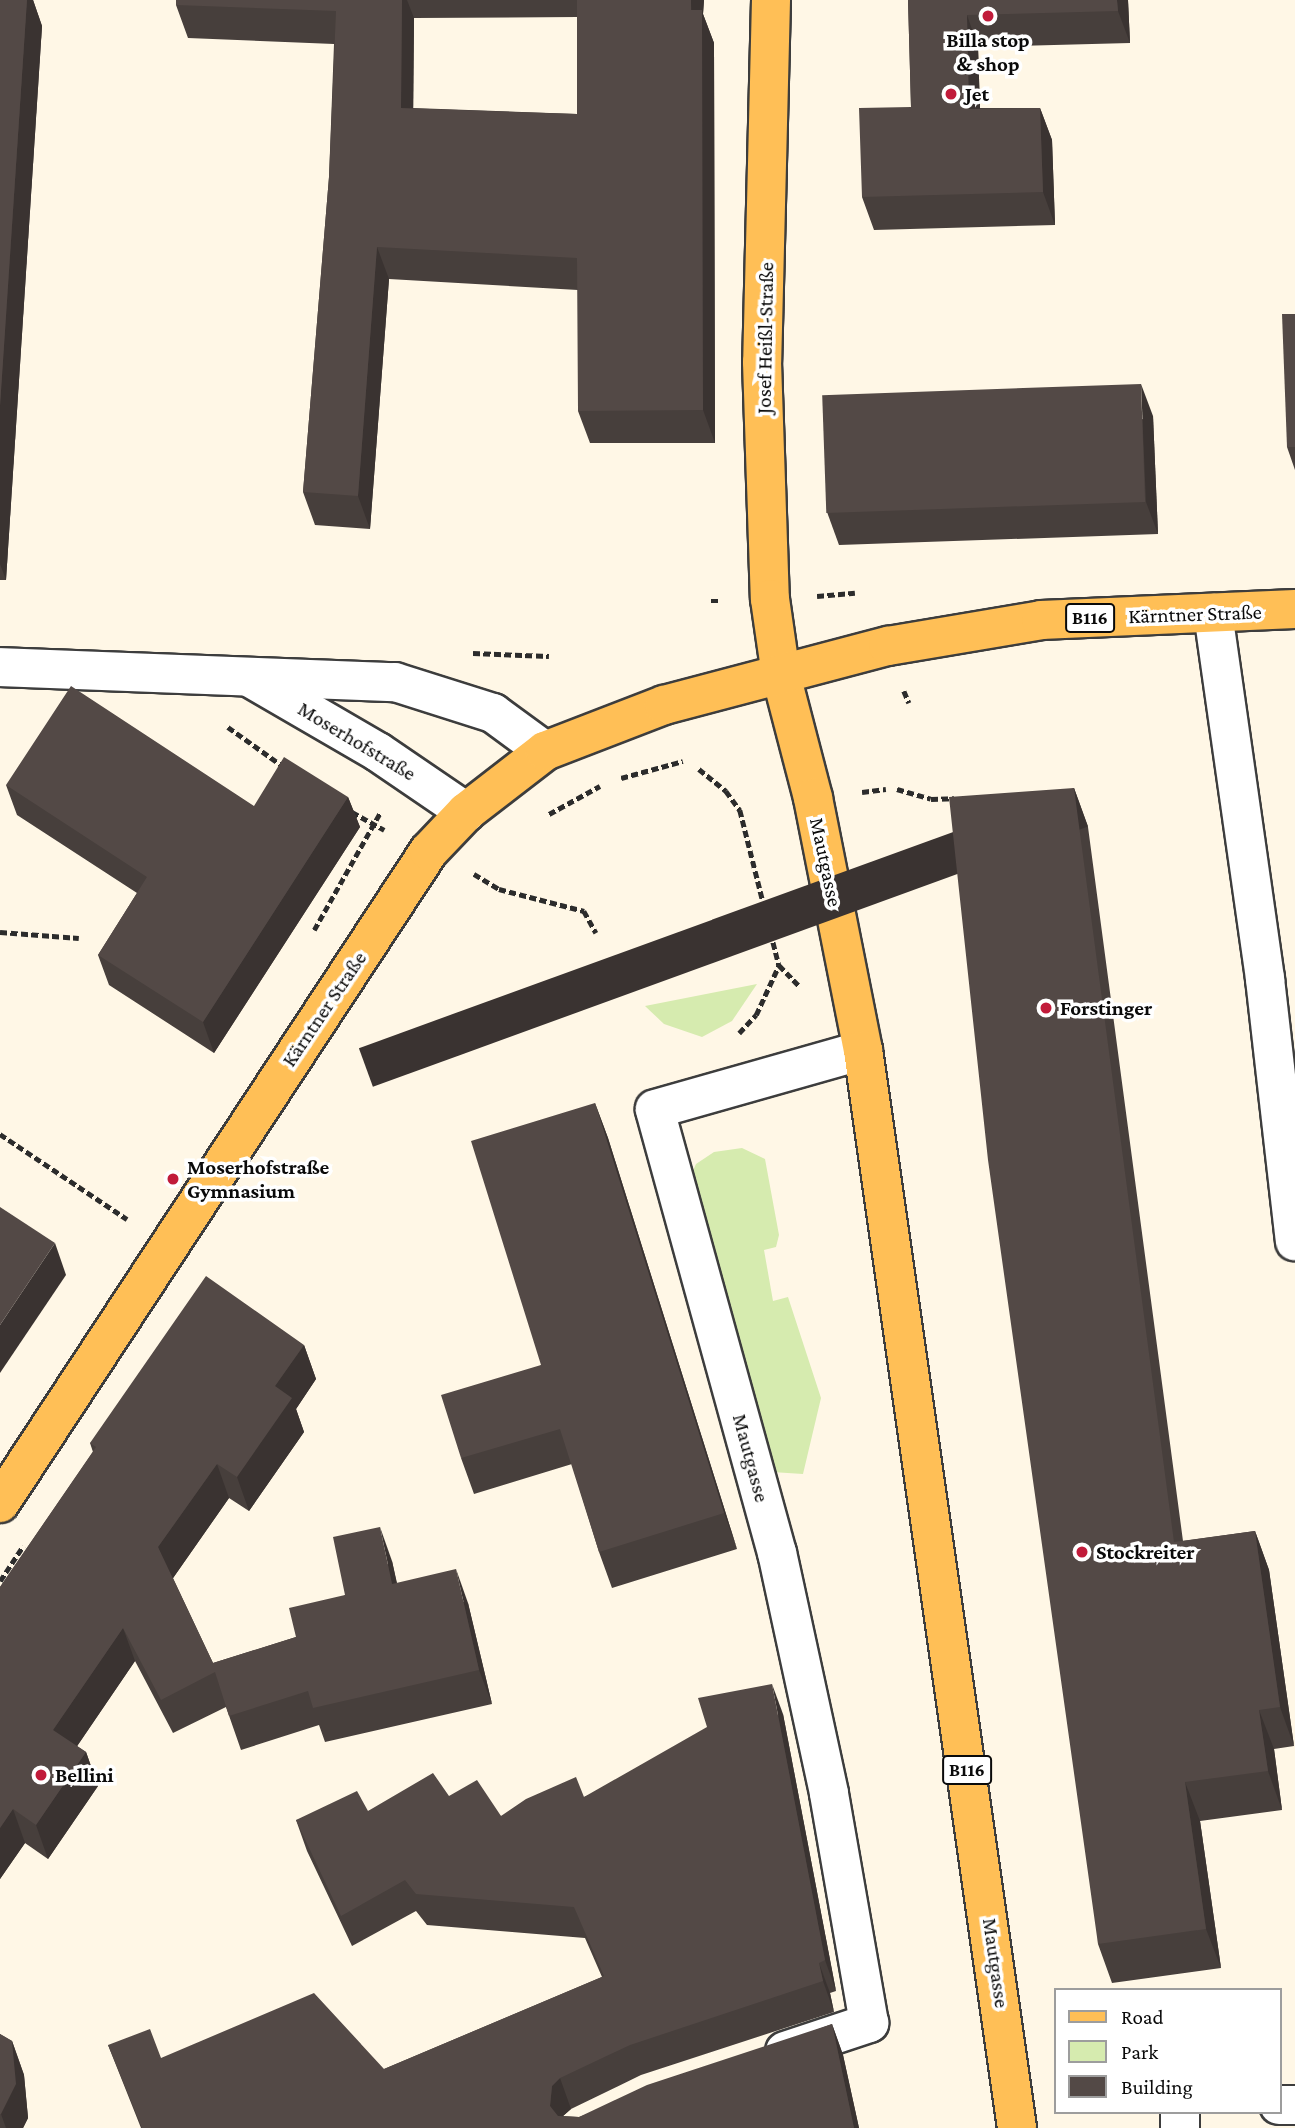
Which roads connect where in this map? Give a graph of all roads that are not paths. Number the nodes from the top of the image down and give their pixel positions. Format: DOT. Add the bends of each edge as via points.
graph roads {
  1 [pos="771,0"];
  2 [pos="1295,609"];
  3 [pos="1213,613"];
  4 [pos="0,667"];
  5 [pos="244,674"];
  6 [pos="781,675"];
  7 [pos="545,751"];
  8 [pos="466,812"];
  9 [pos="863,1050"];
  10 [pos="1295,1241"];
  11 [pos="0,1503"];
  12 [pos="753,2061"];
  13 [pos="1017,2128"];
  1 -- 6 [label="main road, Josef Heißl-Straße" via="762,362 770,599"];
  2 -- 3 [label="main road, Kärntner Straße / B116"];
  3 -- 6 [label="main road, Kärntner Straße / B116" via="1041,620 888,646"];
  3 -- 10 [label="street" via="1265,979"];
  4 -- 5 [label="street, Moserhofstraße"];
  5 -- 7 [label="street, Moserhofstraße" via="395,682 492,713"];
  5 -- 8 [label="street, Moserhofstraße" via="379,752"];
  6 -- 7 [label="main road, Kärntner Straße" via="664,705"];
  6 -- 9 [label="main road, Mautgasse / B116" via="813,798"];
  7 -- 8 [label="main road, Kärntner Straße"];
  8 -- 11 [label="main road, Kärntner Straße" via="429,851"];
  9 -- 12 [label="street, Mautgasse" via="655,1109 777,1552 829,1793 869,2023"];
  9 -- 13 [label="main road, Mautgasse / B116"];
}
